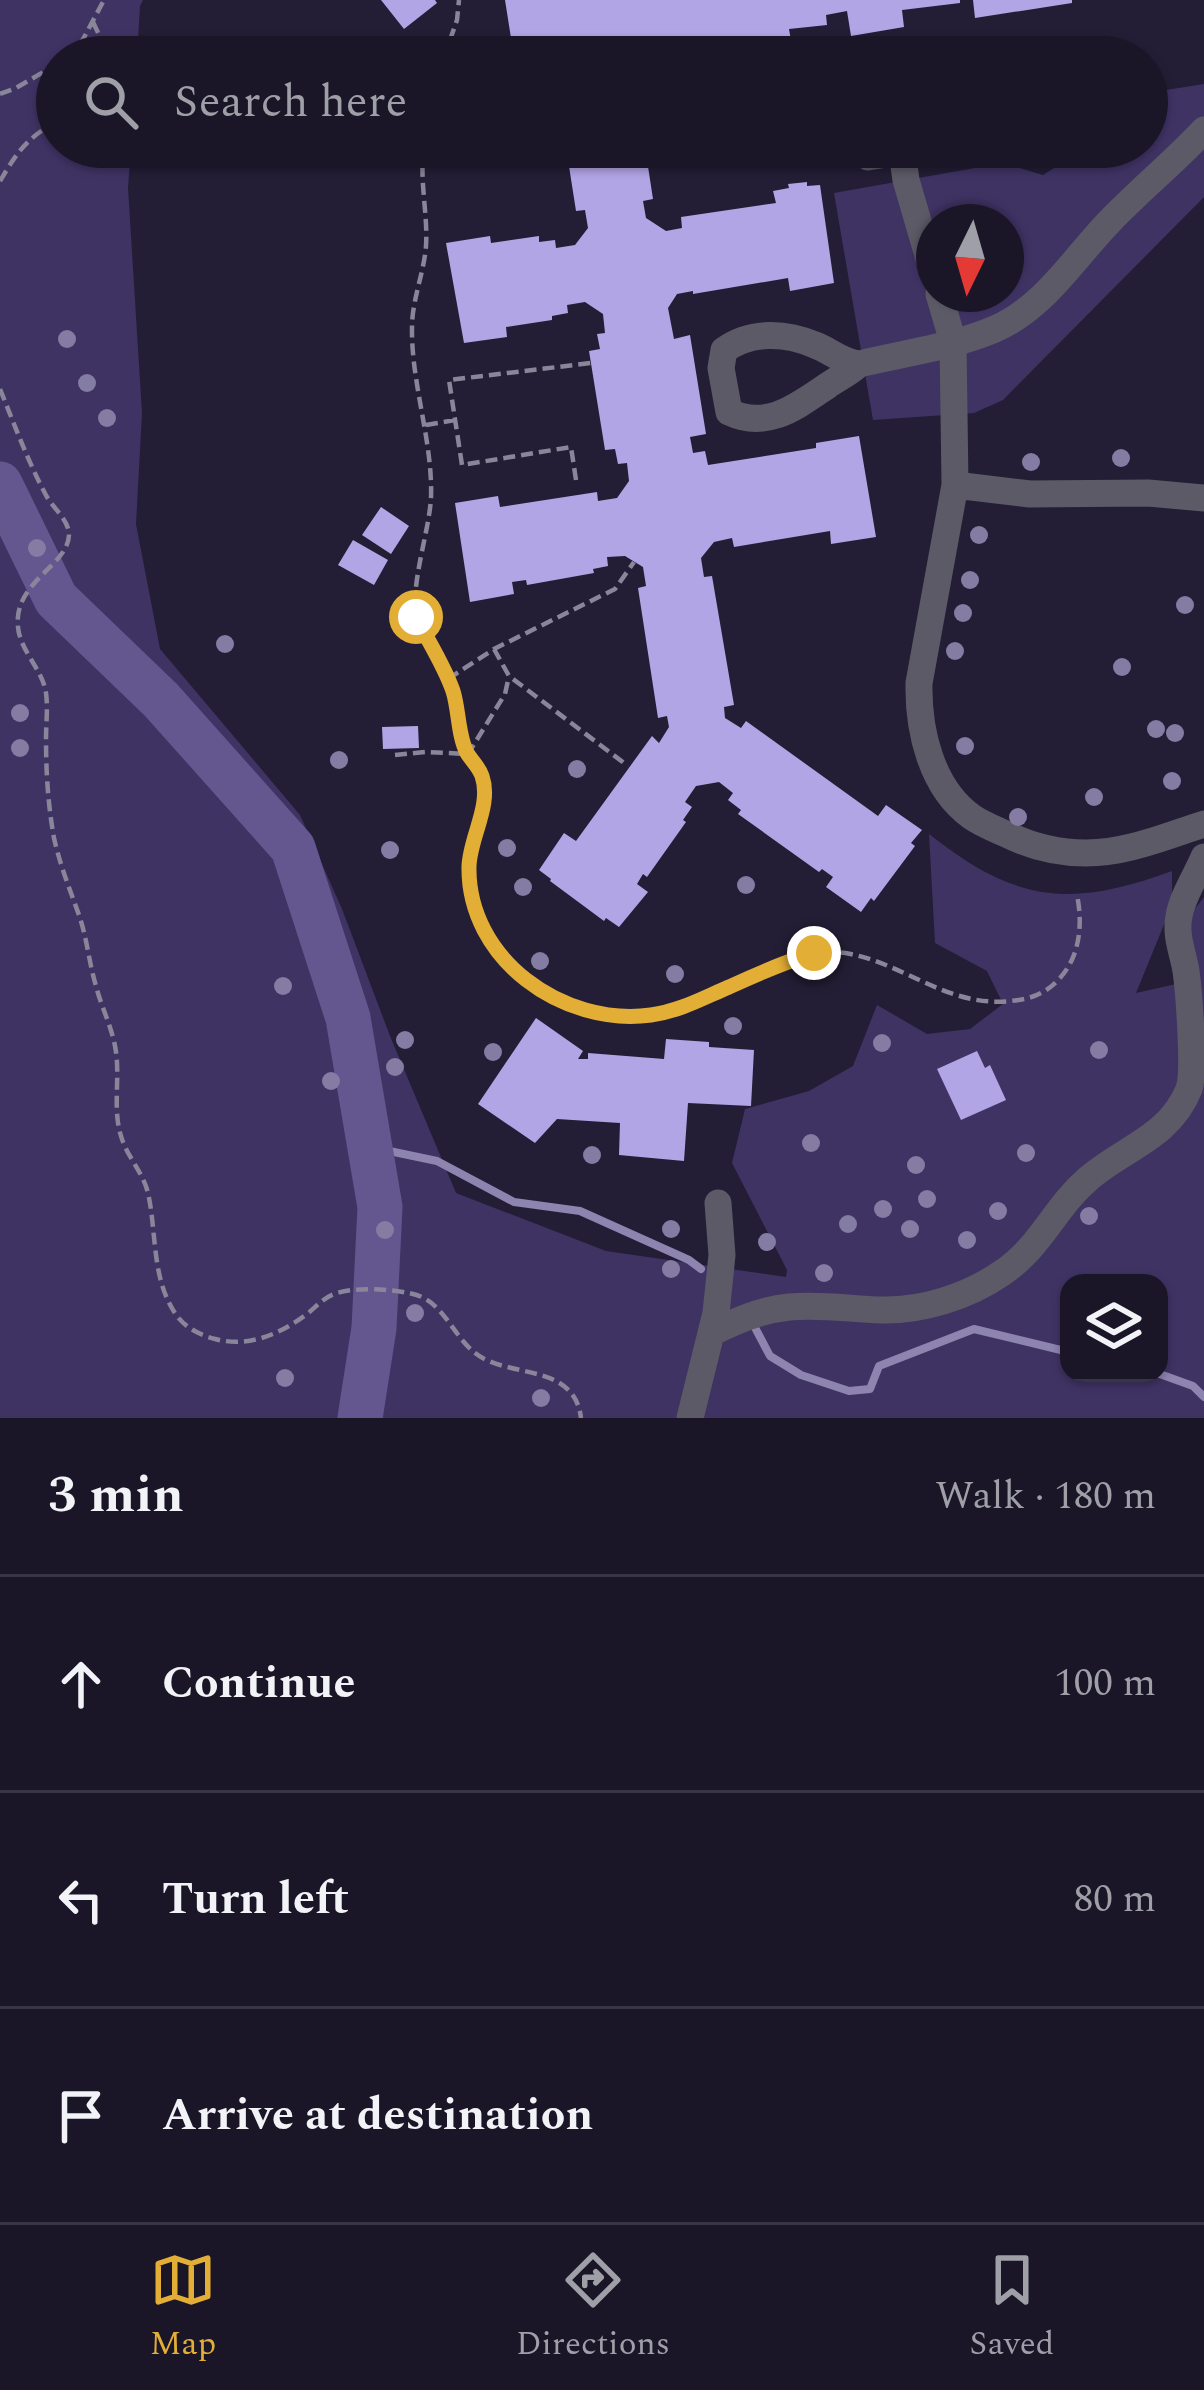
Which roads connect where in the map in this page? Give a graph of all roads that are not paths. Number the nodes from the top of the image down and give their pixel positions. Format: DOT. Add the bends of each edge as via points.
graph roads {
  1 [pos="1204,130"];
  2 [pos="1204,152"];
  3 [pos="1172,165"];
  4 [pos="910,168"];
  5 [pos="916,214"];
  6 [pos="944,312"];
  7 [pos="953,342"];
  8 [pos="859,364"];
  9 [pos="955,485"];
  10 [pos="1204,498"];
  11 [pos="1204,824"];
  12 [pos="1204,857"];
  13 [pos="718,1203"];
  14 [pos="711,1333"];
  15 [pos="690,1418"];
  1 -- 3 [label="lane"];
  2 -- 3 [label="lane"];
  3 -- 7 [label="lane" via="1024,312"];
  4 -- 5 [label="lane"];
  6 -- 7 [label="lane"];
  7 -- 8 [label="lane"];
  7 -- 9 [label="lane"];
  8 -- 8 [label="lane" via="774,334 738,340 724,350 721,368 729,412 772,418"];
  9 -- 10 [label="lane"];
  9 -- 11 [label="lane" via="919,711 937,772 956,803 1029,845 1085,854"];
  12 -- 14 [label="lane" via="1179,914 1191,1084 1154,1136 1088,1178 1026,1254 962,1295 913,1309 783,1307"];
  13 -- 14 [label="lane" via="722,1255"];
  14 -- 15 [label="lane"];
}
